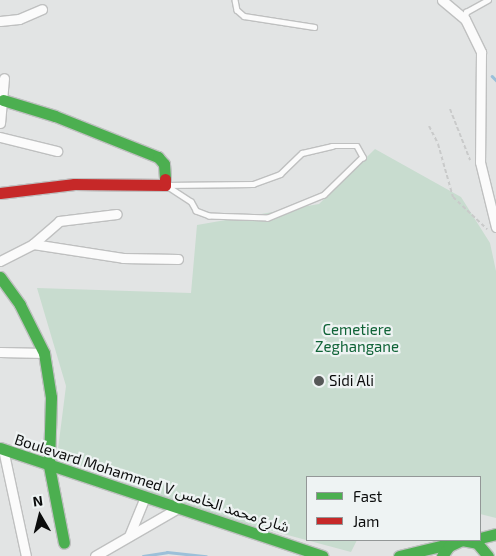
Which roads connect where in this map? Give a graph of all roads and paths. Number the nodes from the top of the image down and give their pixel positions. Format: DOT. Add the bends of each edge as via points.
graph roads {
  1 [pos="235,0"];
  2 [pos="442,0"];
  3 [pos="488,0"];
  4 [pos="42,9"];
  5 [pos="465,19"];
  6 [pos="0,21"];
  7 [pos="314,27"];
  8 [pos="4,78"];
  9 [pos="3,100"];
  10 [pos="450,109"];
  11 [pos="0,123"];
  12 [pos="429,126"];
  13 [pos="0,137"];
  14 [pos="58,151"];
  15 [pos="472,163"];
  16 [pos="165,185"];
  17 [pos="0,193"];
  18 [pos="117,214"];
  19 [pos="493,229"];
  20 [pos="33,244"];
  21 [pos="178,258"];
  22 [pos="0,261"];
  23 [pos="0,277"];
  24 [pos="0,352"];
  25 [pos="44,354"];
  26 [pos="1,449"];
  27 [pos="50,466"];
  28 [pos="145,497"];
  29 [pos="178,508"];
  30 [pos="496,534"];
  31 [pos="129,536"];
  32 [pos="481,538"];
  33 [pos="462,541"];
  34 [pos="473,541"];
  35 [pos="454,542"];
  36 [pos="64,543"];
  37 [pos="26,556"];
  38 [pos="95,556"];
  39 [pos="322,556"];
  40 [pos="400,556"];
  41 [pos="442,556"];
  42 [pos="488,556"];
  1 -- 7 [label="lane" via="237,10 244,16"];
  2 -- 5 [label="street"];
  3 -- 5 [label="lane" via="466,12"];
  4 -- 6 [label="street" via="19,19"];
  5 -- 19 [label="street" via="482,58 480,162"];
  8 -- 9 [label="street"];
  9 -- 11 [label="street"];
  9 -- 16 [label="street" via="55,116 158,157 164,164"];
  10 -- 15 [label="path"];
  12 -- 19 [label="path" via="438,144 453,197"];
  13 -- 14 [label="street"];
  16 -- 16 [label="lane" via="191,202 196,210 209,216 268,218 324,195 363,158 357,146 332,146 302,153 280,174 253,184"];
  16 -- 17 [label="street" via="74,184"];
  18 -- 20 [label="street" via="59,221"];
  20 -- 21 [label="street" via="123,258"];
  20 -- 22 [label="street"];
  23 -- 25 [label="street" via="20,304"];
  24 -- 25 [label="street"];
  25 -- 27 [label="street" via="50,397"];
  26 -- 27 [label="street, Boulevard Mohammed V شارع محمد الخامس"];
  26 -- 37 [label="street"];
  27 -- 28 [label="street, Boulevard Mohammed V شارع محمد الخامس"];
  27 -- 36 [label="street"];
  28 -- 29 [label="street, Boulevard Mohammed V شارع محمد الخامس"];
  28 -- 31 [label="street"];
  29 -- 31 [label="street"];
  29 -- 39 [label="street, Boulevard Mohammed V شارع محمد الخامس"];
  30 -- 32 [label="street"];
  31 -- 38 [label="street"];
  33 -- 35 [label="street"];
  34 -- 42 [label="street" via="483,547"];
  35 -- 40 [label="street"];
  35 -- 41 [label="street"];
}
